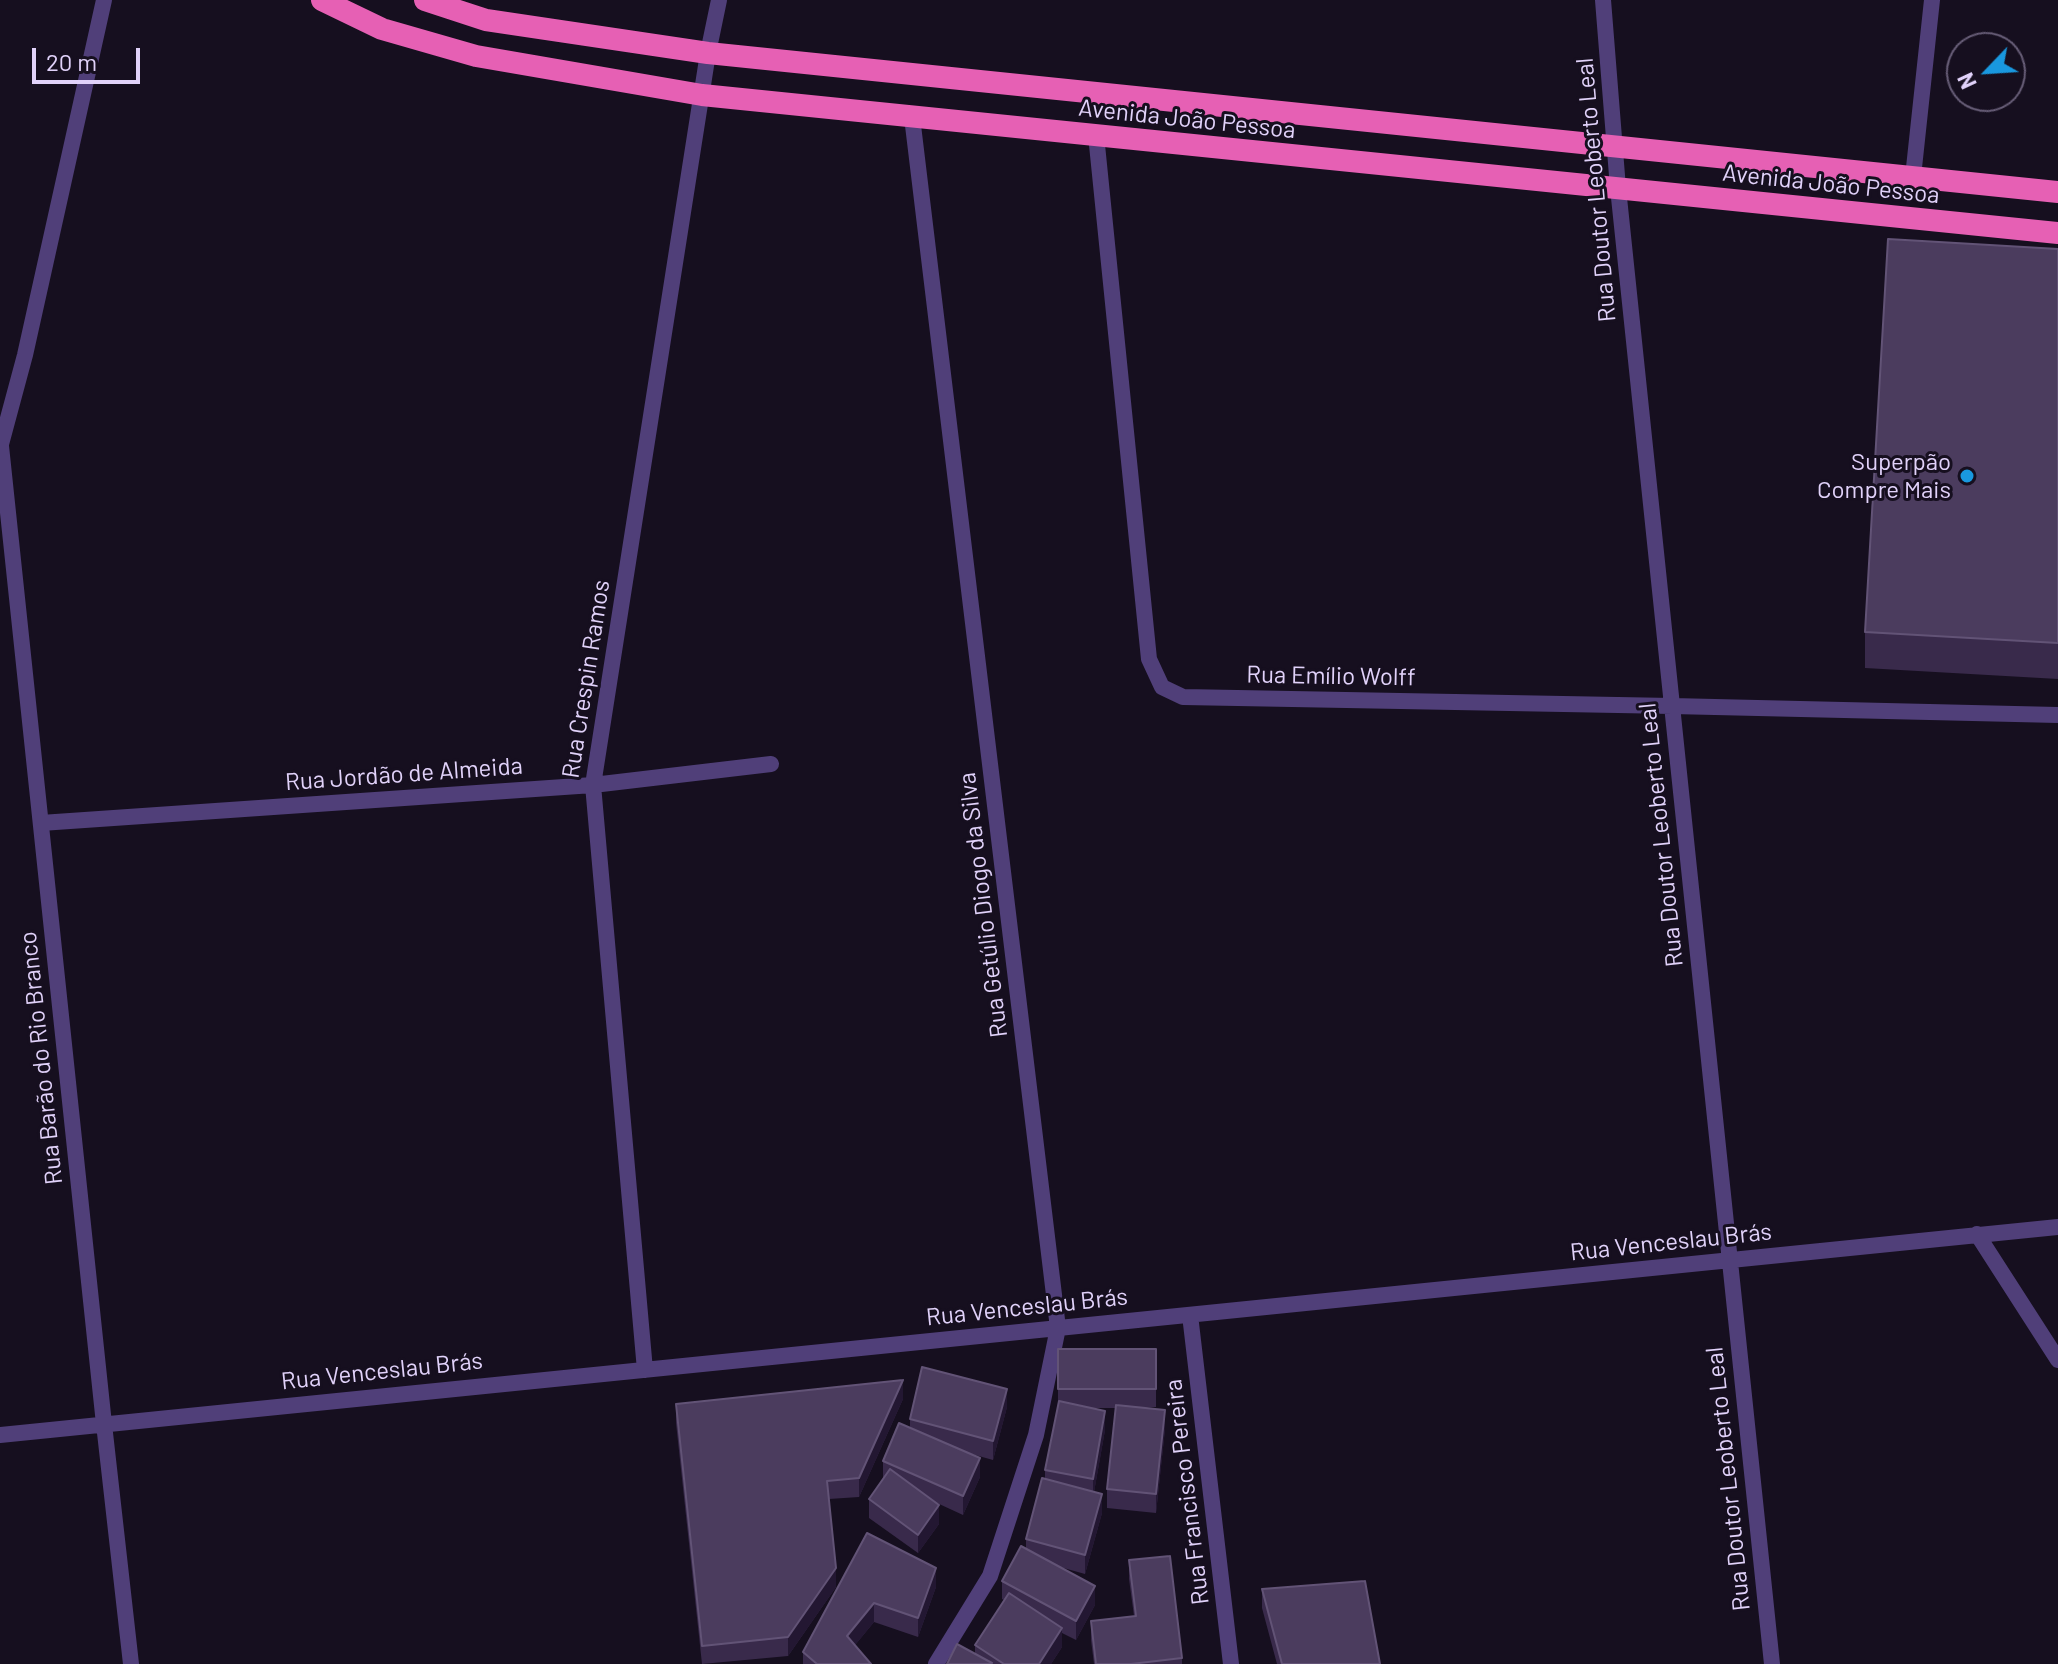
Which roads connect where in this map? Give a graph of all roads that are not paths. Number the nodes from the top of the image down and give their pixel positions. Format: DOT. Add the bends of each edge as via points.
graph roads {
  1 [pos="104,0"];
  2 [pos="322,0"];
  3 [pos="425,0"];
  4 [pos="719,0"];
  5 [pos="1603,0"];
  6 [pos="1932,0"];
  7 [pos="708,53"];
  8 [pos="702,95"];
  9 [pos="912,117"];
  10 [pos="1096,135"];
  11 [pos="1614,147"];
  12 [pos="1913,177"];
  13 [pos="1618,188"];
  14 [pos="2058,192"];
  15 [pos="2058,233"];
  16 [pos="0,447"];
  17 [pos="1672,706"];
  18 [pos="2058,715"];
  19 [pos="771,764"];
  20 [pos="593,785"];
  21 [pos="41,823"];
  22 [pos="2058,1227"];
  23 [pos="1977,1234"];
  24 [pos="1730,1260"];
  25 [pos="1190,1315"];
  26 [pos="1058,1328"];
  27 [pos="2058,1360"];
  28 [pos="645,1370"];
  29 [pos="104,1424"];
  30 [pos="0,1435"];
  31 [pos="131,1664"];
  32 [pos="936,1664"];
  33 [pos="1231,1664"];
  34 [pos="1772,1664"];
  1 -- 16 [label="street"];
  2 -- 8 [label="highway, Avenida João Pessoa" via="382,29 476,56"];
  3 -- 7 [label="highway, Avenida João Pessoa" via="486,20"];
  4 -- 7 [label="street, Rua Crespin Ramos"];
  5 -- 11 [label="street, Rua Doutor Leoberto Leal"];
  6 -- 12 [label="street"];
  7 -- 8 [label="street, Rua Crespin Ramos"];
  7 -- 11 [label="highway, Avenida João Pessoa"];
  8 -- 9 [label="highway, Avenida João Pessoa"];
  8 -- 20 [label="street, Rua Crespin Ramos"];
  9 -- 10 [label="highway, Avenida João Pessoa"];
  9 -- 26 [label="street, Rua Getúlio Diogo da Silva"];
  10 -- 13 [label="highway, Avenida João Pessoa"];
  10 -- 17 [label="street, Rua Emílio Wolff" via="1149,659 1162,687 1183,697"];
  11 -- 12 [label="highway, Avenida João Pessoa"];
  11 -- 13 [label="street, Rua Doutor Leoberto Leal"];
  12 -- 14 [label="highway, Avenida João Pessoa"];
  13 -- 15 [label="highway, Avenida João Pessoa"];
  13 -- 17 [label="street, Rua Doutor Leoberto Leal"];
  16 -- 21 [label="street, Rua Barão do Rio Branco"];
  17 -- 18 [label="street, Rua Emílio Wolff"];
  17 -- 24 [label="street, Rua Doutor Leoberto Leal"];
  19 -- 20 [label="street, Rua Jordão de Almeida"];
  20 -- 21 [label="street, Rua Jordão de Almeida"];
  20 -- 28 [label="street, Rua Crespin Ramos"];
  21 -- 29 [label="street, Rua Barão do Rio Branco"];
  22 -- 23 [label="street, Rua Venceslau Brás"];
  23 -- 24 [label="street, Rua Venceslau Brás"];
  23 -- 27 [label="street"];
  24 -- 25 [label="street, Rua Venceslau Brás"];
  24 -- 34 [label="street, Rua Doutor Leoberto Leal"];
  25 -- 26 [label="street, Rua Venceslau Brás"];
  25 -- 33 [label="street, Rua Francisco Pereira"];
  26 -- 28 [label="street, Rua Venceslau Brás"];
  26 -- 32 [label="street, Rua Getúlio Diogo da Silva" via="1036,1435 990,1576"];
  28 -- 29 [label="street, Rua Venceslau Brás"];
  29 -- 30 [label="street, Rua Venceslau Brás"];
  29 -- 31 [label="street, Rua Barão do Rio Branco"];
}
